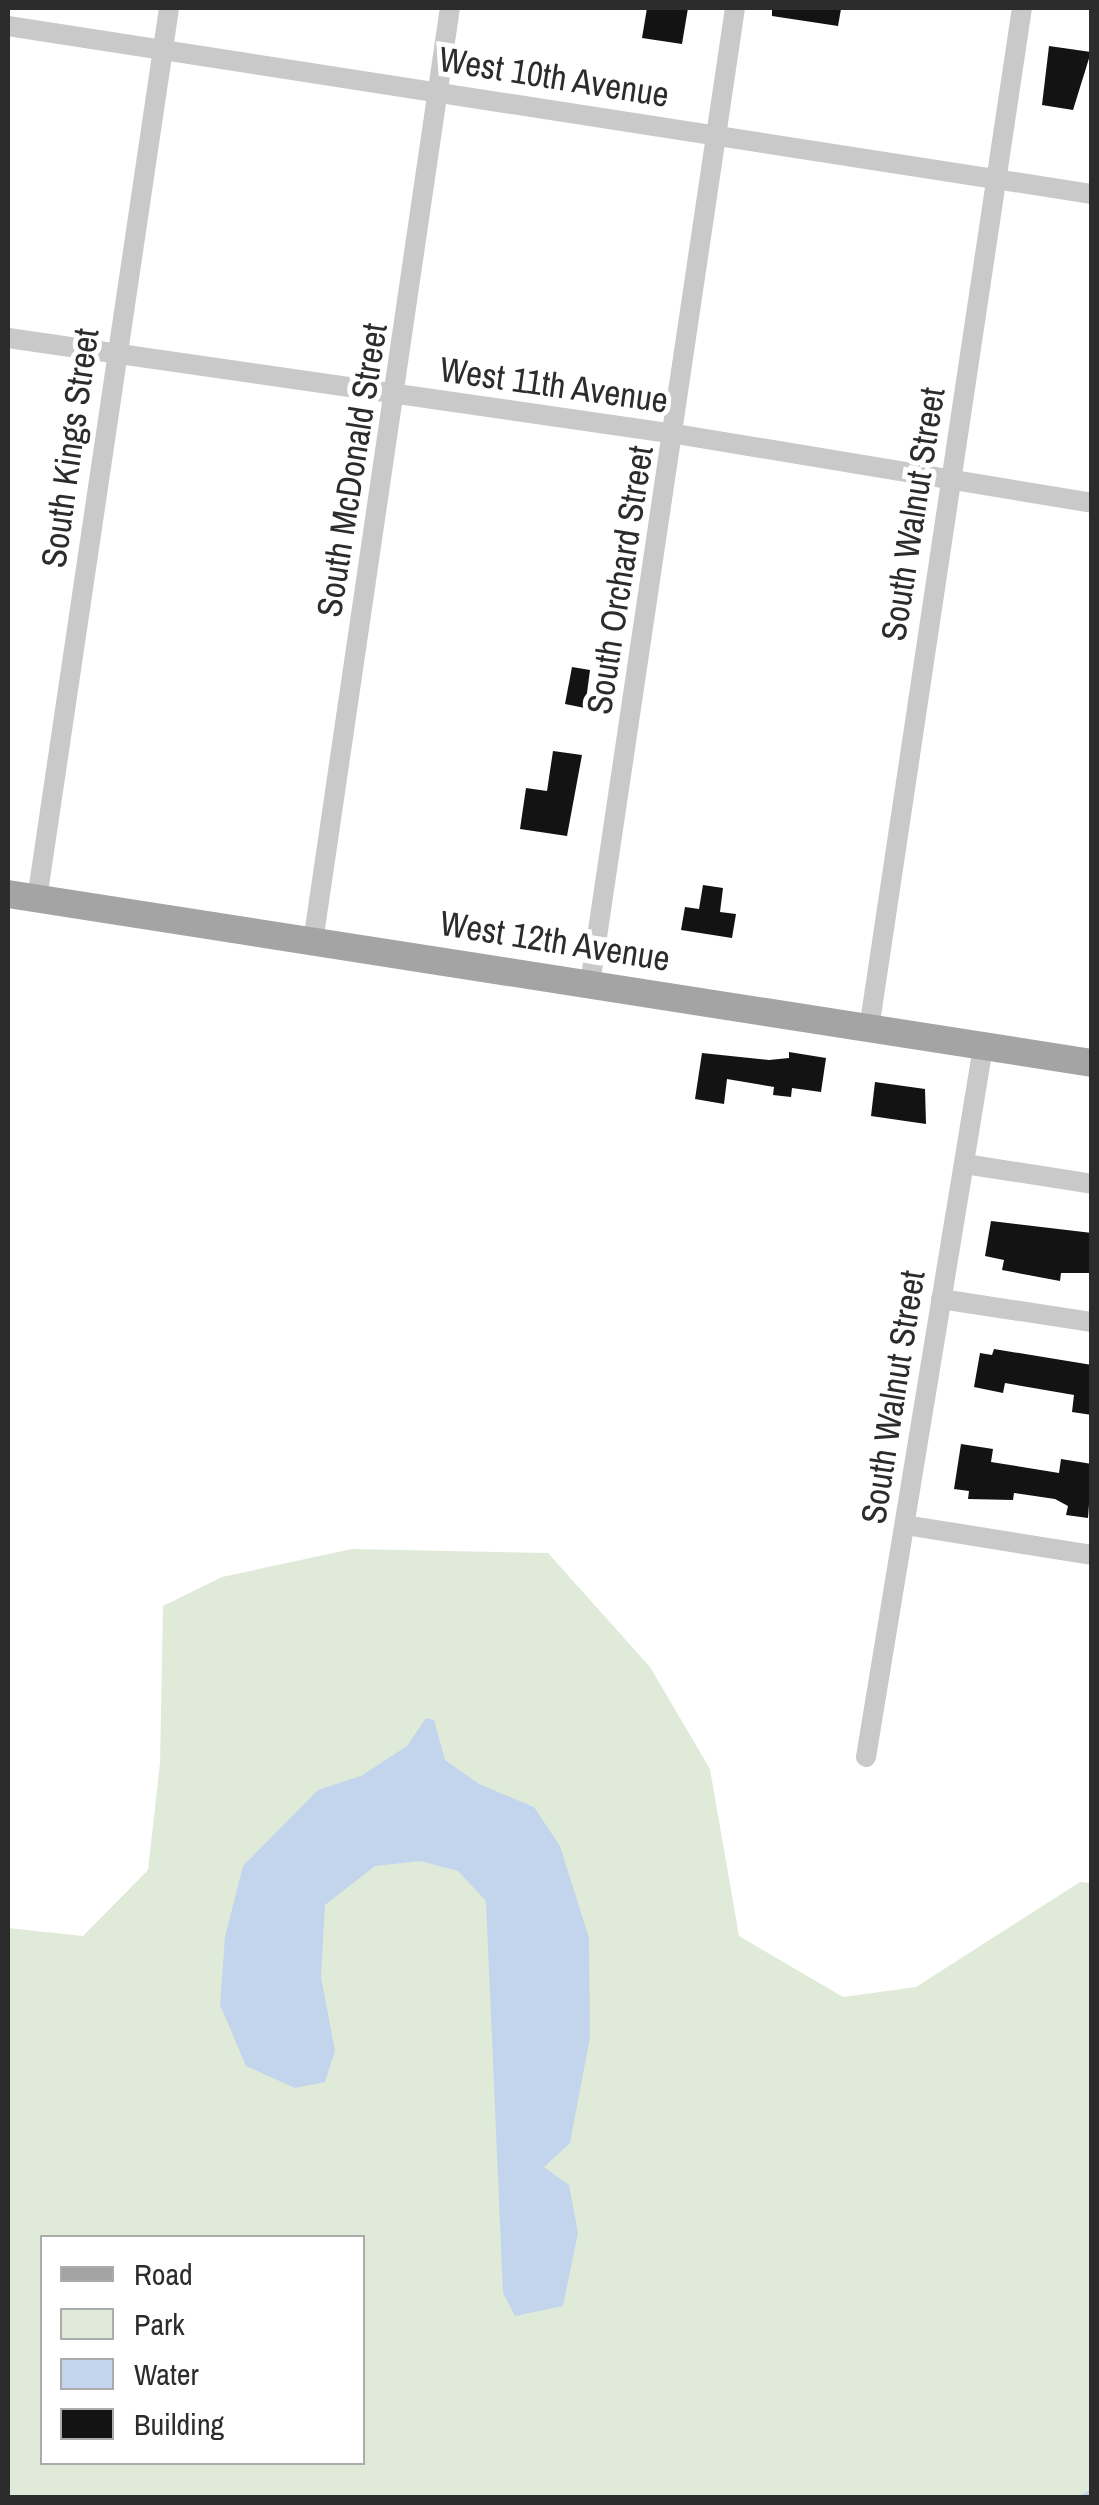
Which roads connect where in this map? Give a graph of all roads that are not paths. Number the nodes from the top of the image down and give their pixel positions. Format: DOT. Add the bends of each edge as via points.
graph roads {
  1 [pos="169,8"];
  2 [pos="450,8"];
  3 [pos="735,8"];
  4 [pos="1022,8"];
  5 [pos="8,26"];
  6 [pos="163,50"];
  7 [pos="438,92"];
  8 [pos="717,135"];
  9 [pos="998,180"];
  10 [pos="1092,194"];
  11 [pos="8,338"];
  12 [pos="117,354"];
  13 [pos="398,396"];
  14 [pos="676,434"];
  15 [pos="950,482"];
  16 [pos="1092,503"];
  17 [pos="8,894"];
  18 [pos="37,899"];
  19 [pos="312,942"];
  20 [pos="590,984"];
  21 [pos="870,1029"];
  22 [pos="983,1047"];
  23 [pos="1092,1064"];
  24 [pos="965,1164"];
  25 [pos="1092,1184"];
  26 [pos="942,1299"];
  27 [pos="1092,1322"];
  28 [pos="905,1525"];
  29 [pos="1092,1554"];
  30 [pos="866,1757"];
  1 -- 6 [label="street, South Kings Street"];
  2 -- 7 [label="street, South McDonald Street"];
  3 -- 8 [label="street, South Orchard Street"];
  4 -- 9 [label="street, South Walnut Street"];
  5 -- 6 [label="street, West 10th Avenue"];
  6 -- 7 [label="street, West 10th Avenue"];
  6 -- 12 [label="street, South Kings Street"];
  7 -- 8 [label="street, West 10th Avenue"];
  7 -- 13 [label="street, South McDonald Street"];
  8 -- 9 [label="street, West 10th Avenue"];
  8 -- 14 [label="street, South Orchard Street"];
  9 -- 10 [label="street, West 10th Avenue"];
  9 -- 15 [label="street, South Walnut Street"];
  11 -- 12 [label="street, West 11th Avenue"];
  12 -- 13 [label="street, West 11th Avenue"];
  12 -- 18 [label="street, South Kings Street"];
  13 -- 14 [label="street, West 11th Avenue"];
  13 -- 19 [label="street, South McDonald Street"];
  14 -- 15 [label="street, West 11th Avenue"];
  14 -- 20 [label="street, South Orchard Street"];
  15 -- 16 [label="street, West 11th Avenue"];
  15 -- 21 [label="street, South Walnut Street"];
  17 -- 18 [label="main road, West 12th Avenue"];
  18 -- 19 [label="main road, West 12th Avenue"];
  19 -- 20 [label="main road, West 12th Avenue"];
  20 -- 21 [label="main road, West 12th Avenue"];
  21 -- 22 [label="main road, West 12th Avenue"];
  22 -- 23 [label="main road, West 12th Avenue"];
  22 -- 24 [label="street, South Walnut Street"];
  24 -- 25 [label="street"];
  24 -- 26 [label="street, South Walnut Street"];
  26 -- 27 [label="street"];
  26 -- 28 [label="street, South Walnut Street"];
  28 -- 29 [label="street"];
  28 -- 30 [label="street, South Walnut Street"];
}
